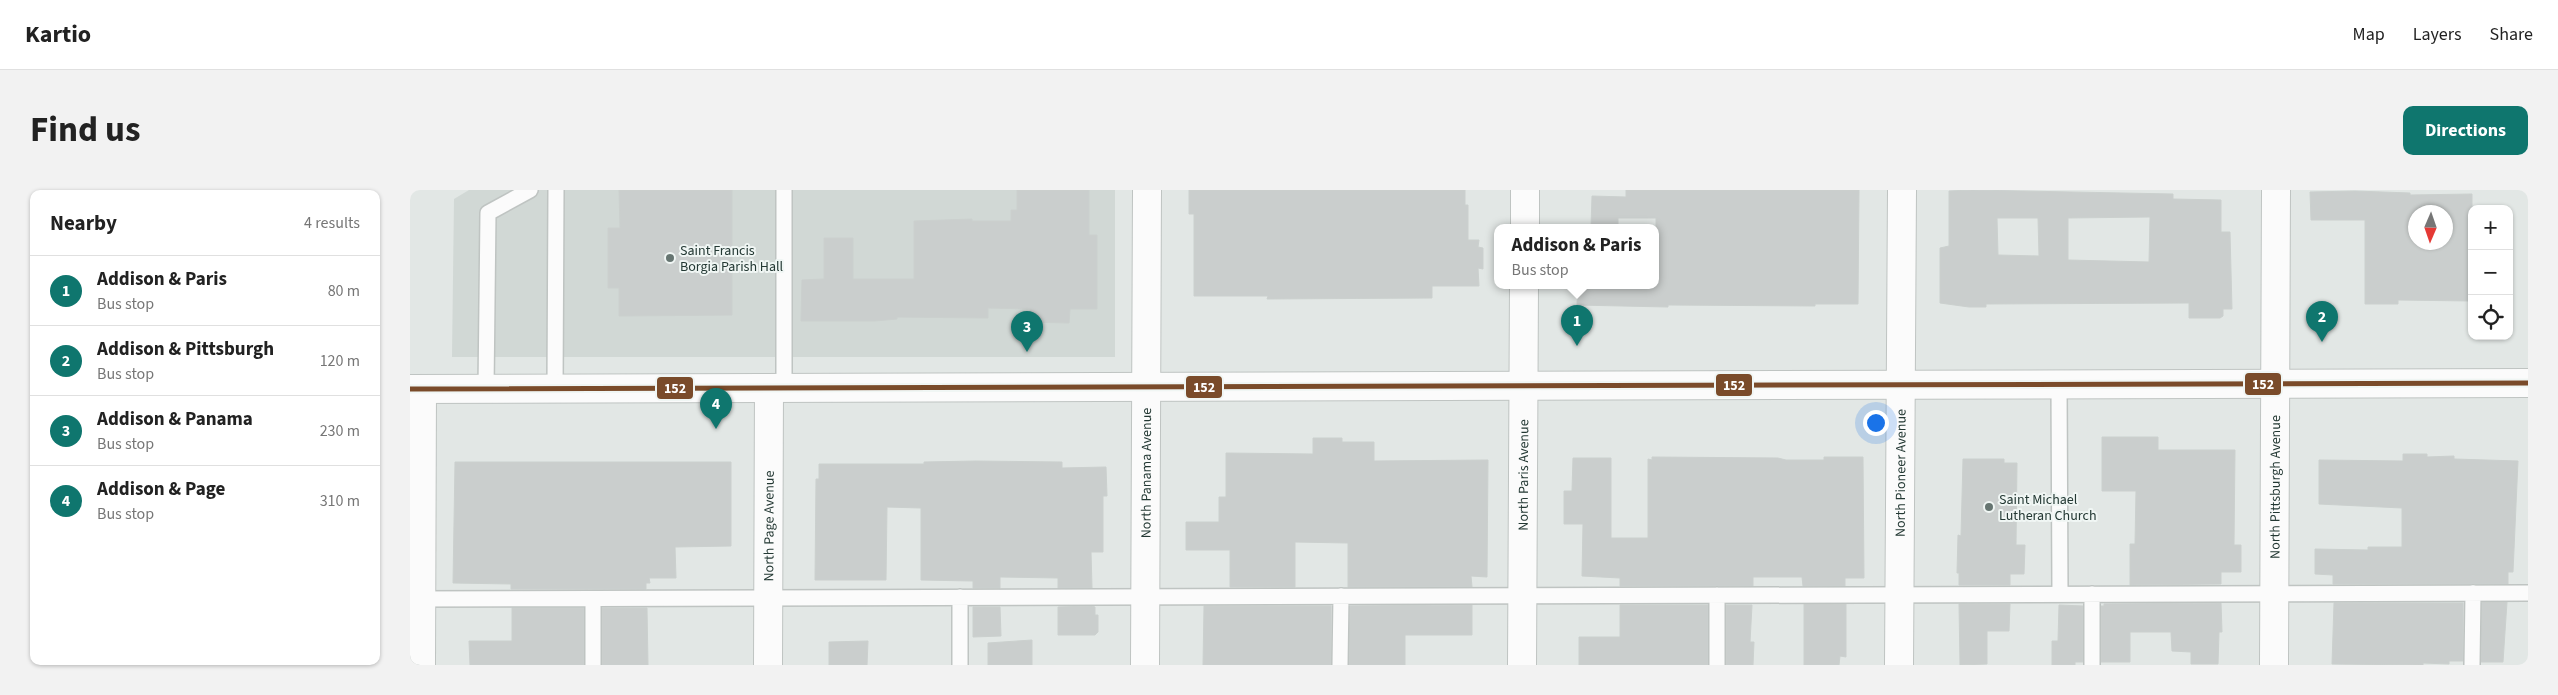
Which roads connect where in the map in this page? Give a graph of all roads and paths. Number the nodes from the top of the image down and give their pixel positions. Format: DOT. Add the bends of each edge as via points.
graph roads {
  1 [pos="530,190"];
  2 [pos="556,190"];
  3 [pos="784,190"];
  4 [pos="1147,190"];
  5 [pos="1525,190"];
  6 [pos="1902,190"];
  7 [pos="2276,190"];
  8 [pos="1524,224"];
  9 [pos="1524,289"];
  10 [pos="2528,383"];
  11 [pos="1900,384"];
  12 [pos="2059,384"];
  13 [pos="2275,384"];
  14 [pos="1524,385"];
  15 [pos="1147,386"];
  16 [pos="776,388"];
  17 [pos="416,389"];
  18 [pos="486,389"];
  19 [pos="555,389"];
  20 [pos="2473,593"];
  21 [pos="2528,593"];
  22 [pos="1899,594"];
  23 [pos="2060,594"];
  24 [pos="2092,594"];
  25 [pos="2274,594"];
  26 [pos="1717,595"];
  27 [pos="1341,596"];
  28 [pos="1523,596"];
  29 [pos="960,597"];
  30 [pos="1146,597"];
  31 [pos="593,598"];
  32 [pos="768,598"];
  33 [pos="416,599"];
  34 [pos="422,665"];
  35 [pos="593,665"];
  36 [pos="768,665"];
  37 [pos="960,665"];
  38 [pos="1145,665"];
  39 [pos="1340,665"];
  40 [pos="1522,665"];
  41 [pos="1717,665"];
  42 [pos="1899,665"];
  43 [pos="2092,665"];
  44 [pos="2274,665"];
  45 [pos="2472,665"];
  1 -- 18 [label="lane" via="488,213"];
  2 -- 19 [label="lane"];
  3 -- 16 [label="lane"];
  4 -- 15 [label="street, North Panama Avenue"];
  5 -- 8 [label="street"];
  6 -- 11 [label="street, North Pioneer Avenue"];
  7 -- 13 [label="street, North Pittsburgh Avenue"];
  9 -- 14 [label="street, North Paris Avenue"];
  10 -- 13 [label="street"];
  11 -- 12 [label="street"];
  11 -- 14 [label="street"];
  11 -- 22 [label="street, North Pioneer Avenue"];
  12 -- 13 [label="street"];
  12 -- 23 [label="lane"];
  13 -- 25 [label="street, North Pittsburgh Avenue"];
  14 -- 15 [label="street"];
  14 -- 28 [label="street, North Paris Avenue"];
  15 -- 16 [label="street"];
  15 -- 30 [label="street, North Panama Avenue"];
  16 -- 19 [label="street"];
  16 -- 32 [label="street, North Page Avenue"];
  17 -- 18 [label="street"];
  17 -- 33 [label="street"];
  18 -- 19 [label="street"];
  20 -- 21 [label="lane"];
  20 -- 25 [label="lane"];
  20 -- 45 [label="lane"];
  22 -- 23 [label="lane"];
  22 -- 26 [label="lane"];
  22 -- 42 [label="street, North Pioneer Avenue"];
  23 -- 24 [label="lane"];
  24 -- 25 [label="lane"];
  24 -- 43 [label="lane"];
  25 -- 44 [label="street, North Pittsburgh Avenue"];
  26 -- 28 [label="lane"];
  26 -- 41 [label="lane"];
  27 -- 28 [label="lane"];
  27 -- 30 [label="lane"];
  27 -- 39 [label="lane"];
  28 -- 40 [label="street, North Paris Avenue"];
  29 -- 30 [label="lane"];
  29 -- 32 [label="lane"];
  29 -- 37 [label="lane"];
  30 -- 38 [label="street, North Panama Avenue"];
  31 -- 32 [label="lane"];
  31 -- 33 [label="lane"];
  31 -- 35 [label="lane"];
  32 -- 36 [label="street, North Page Avenue"];
  33 -- 34 [label="street"];
}
